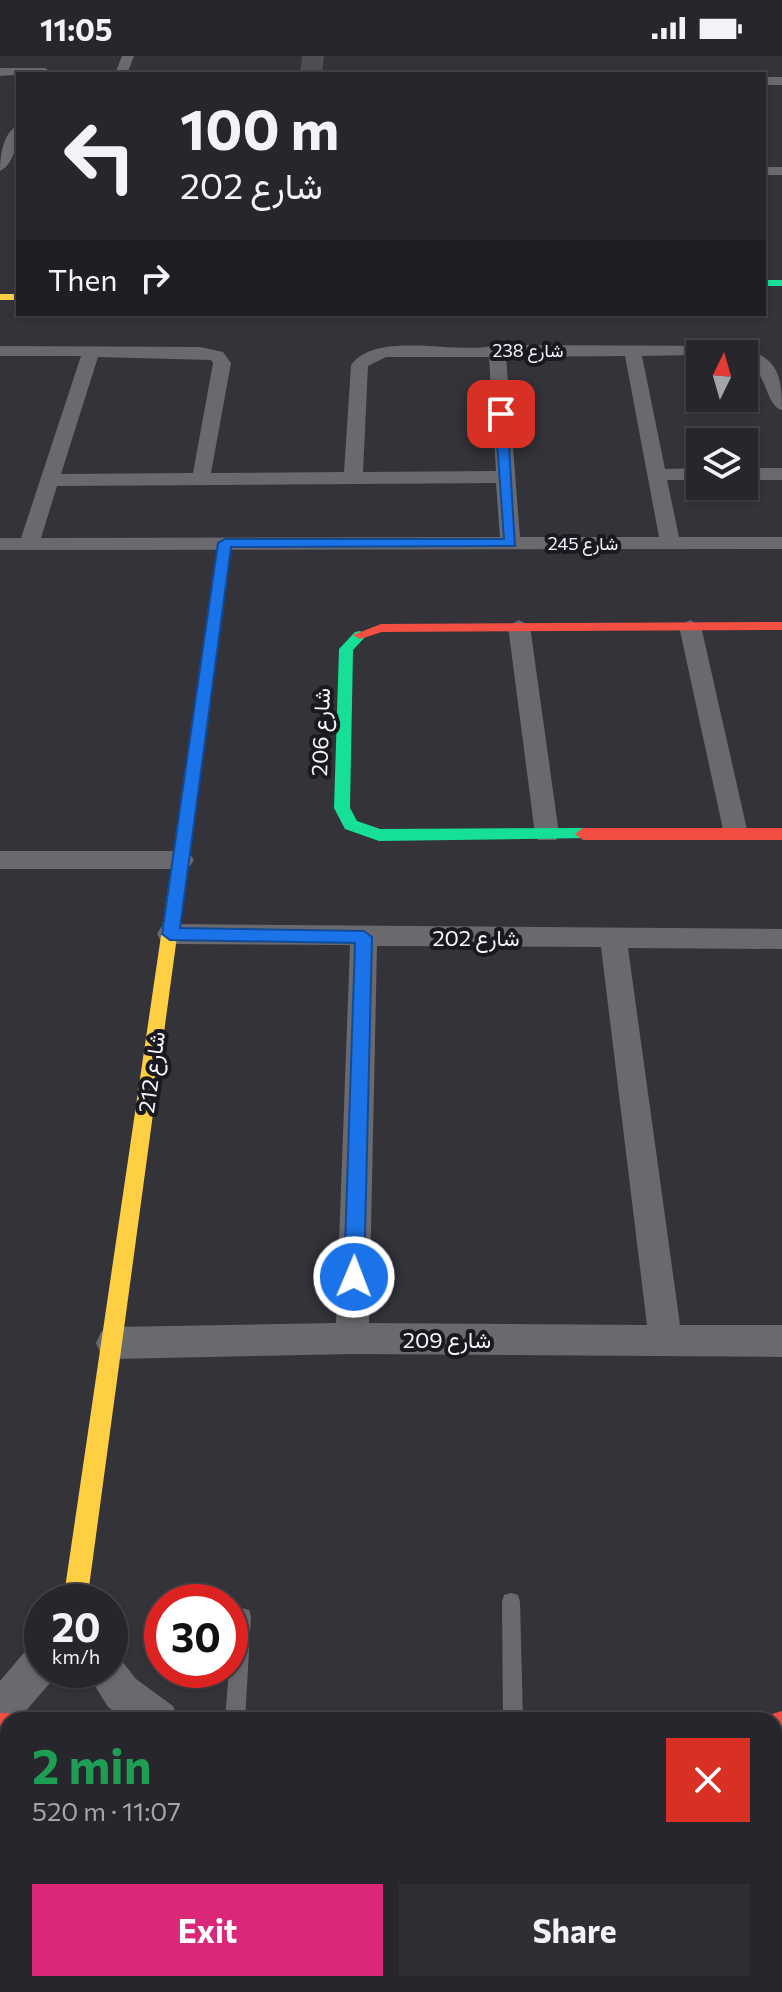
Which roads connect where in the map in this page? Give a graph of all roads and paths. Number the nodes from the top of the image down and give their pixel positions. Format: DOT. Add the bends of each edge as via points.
graph roads {
  1 [pos="16,133"];
  2 [pos="0,168"];
  3 [pos="497,350"];
  4 [pos="632,350"];
  5 [pos="0,351"];
  6 [pos="91,351"];
  7 [pos="782,405"];
  8 [pos="686,474"];
  9 [pos="758,474"];
  10 [pos="782,474"];
  11 [pos="656,475"];
  12 [pos="505,477"];
  13 [pos="353,478"];
  14 [pos="201,479"];
  15 [pos="50,480"];
  16 [pos="29,543"];
  17 [pos="225,543"];
  18 [pos="510,543"];
  19 [pos="670,543"];
  20 [pos="782,543"];
  21 [pos="0,544"];
  22 [pos="519,626"];
  23 [pos="690,626"];
  24 [pos="782,626"];
  25 [pos="547,834"];
  26 [pos="736,834"];
  27 [pos="782,834"];
  28 [pos="0,860"];
  29 [pos="181,860"];
  30 [pos="170,934"];
  31 [pos="364,937"];
  32 [pos="613,938"];
  33 [pos="782,939"];
  34 [pos="352,1338"];
  35 [pos="666,1340"];
  36 [pos="782,1341"];
  37 [pos="113,1343"];
  38 [pos="79,1584"];
  39 [pos="511,1602"];
  40 [pos="24,1683"];
  41 [pos="118,1688"];
  42 [pos="237,1688"];
  43 [pos="0,1711"];
  44 [pos="148,1712"];
  45 [pos="236,1712"];
  46 [pos="513,1712"];
  1 -- 2 [label="street"];
  3 -- 4 [label="street, شارع 238"];
  3 -- 12 [label="street"];
  3 -- 13 [label="street, شارع 238" via="385,352 367,357 360,365"];
  4 -- 7 [label="street, شارع 238" via="753,355 766,364"];
  4 -- 11 [label="street"];
  5 -- 6 [label="street"];
  6 -- 14 [label="street" via="217,356 222,363"];
  6 -- 15 [label="street"];
  8 -- 11 [label="street"];
  9 -- 10 [label="street"];
  11 -- 19 [label="street"];
  12 -- 13 [label="street"];
  12 -- 18 [label="street"];
  13 -- 14 [label="street"];
  14 -- 15 [label="street"];
  15 -- 16 [label="street"];
  16 -- 17 [label="street, شارع 245"];
  16 -- 21 [label="street, شارع 245"];
  17 -- 18 [label="street, شارع 245"];
  17 -- 29 [label="street, شارع 212"];
  18 -- 19 [label="street, شارع 245"];
  19 -- 20 [label="street, شارع 245"];
  22 -- 23 [label="street, شارع 206"];
  22 -- 25 [label="street"];
  22 -- 25 [label="street, شارع 206" via="381,628 359,635 346,649 342,808 351,825 379,835"];
  23 -- 24 [label="street, شارع 206"];
  23 -- 26 [label="street"];
  25 -- 26 [label="street, شارع 206"];
  26 -- 27 [label="street, شارع 206"];
  28 -- 29 [label="street"];
  29 -- 30 [label="street, شارع 212"];
  30 -- 31 [label="street, شارع 202"];
  30 -- 37 [label="street, شارع 212"];
  31 -- 32 [label="street, شارع 202"];
  31 -- 34 [label="street"];
  32 -- 33 [label="street, شارع 202"];
  32 -- 35 [label="street"];
  34 -- 35 [label="street, شارع 209"];
  34 -- 37 [label="street, شارع 209"];
  35 -- 36 [label="street, شارع 209"];
  37 -- 38 [label="street, شارع 212"];
  39 -- 46 [label="lane"];
  40 -- 43 [label="street"];
  41 -- 44 [label="street"];
  42 -- 45 [label="lane"];
}
